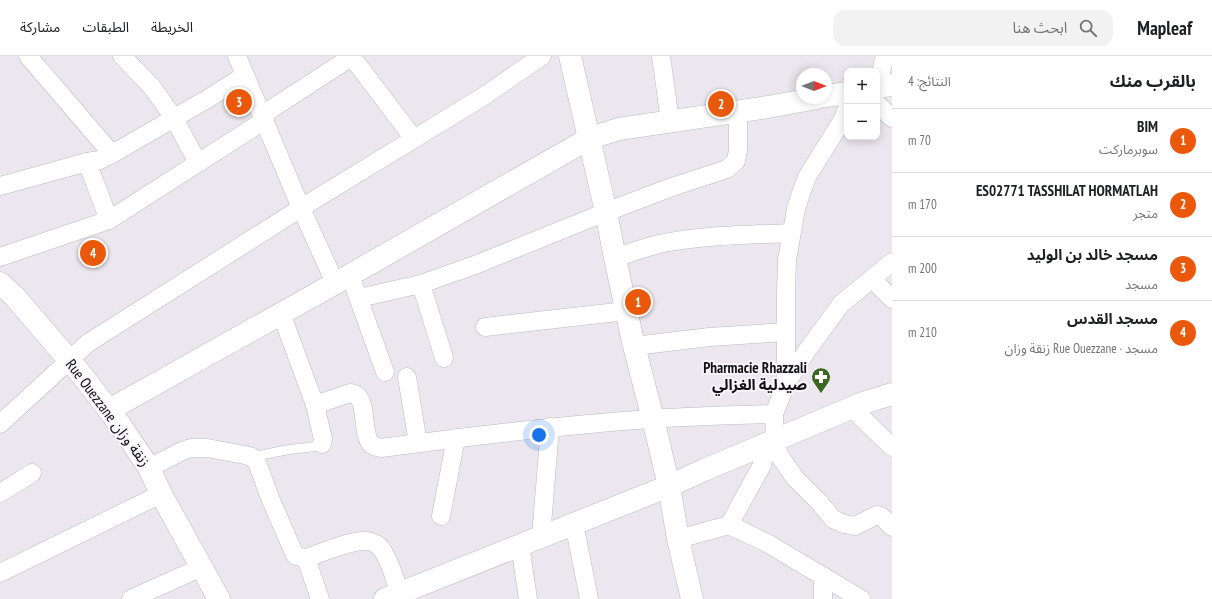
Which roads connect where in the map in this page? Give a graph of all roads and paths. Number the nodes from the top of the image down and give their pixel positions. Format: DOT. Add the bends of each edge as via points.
graph roads {
  1 [pos="28,56"];
  2 [pos="122,56"];
  3 [pos="237,56"];
  4 [pos="352,56"];
  5 [pos="542,56"];
  6 [pos="570,56"];
  7 [pos="661,56"];
  8 [pos="885,56"];
  9 [pos="245,75"];
  10 [pos="880,75"];
  11 [pos="892,85"];
  12 [pos="880,87"];
  13 [pos="844,93"];
  14 [pos="832,95"];
  15 [pos="796,101"];
  16 [pos="880,107"];
  17 [pos="738,111"];
  18 [pos="844,116"];
  19 [pos="174,118"];
  20 [pos="264,118"];
  21 [pos="892,118"];
  22 [pos="670,121"];
  23 [pos="590,138"];
  24 [pos="414,139"];
  25 [pos="112,154"];
  26 [pos="87,162"];
  27 [pos="198,163"];
  28 [pos="0,186"];
  29 [pos="301,208"];
  30 [pos="606,212"];
  31 [pos="109,220"];
  32 [pos="792,233"];
  33 [pos="0,257"];
  34 [pos="614,258"];
  35 [pos="892,262"];
  36 [pos="343,279"];
  37 [pos="872,279"];
  38 [pos="0,283"];
  39 [pos="421,284"];
  40 [pos="359,298"];
  41 [pos="892,299"];
  42 [pos="626,311"];
  43 [pos="281,313"];
  44 [pos="484,327"];
  45 [pos="786,332"];
  46 [pos="634,346"];
  47 [pos="444,358"];
  48 [pos="69,360"];
  49 [pos="385,372"];
  50 [pos="407,377"];
  51 [pos="786,384"];
  52 [pos="892,394"];
  53 [pos="315,405"];
  54 [pos="852,408"];
  55 [pos="109,410"];
  56 [pos="774,414"];
  57 [pos="654,419"];
  58 [pos="0,424"];
  59 [pos="550,427"];
  60 [pos="456,438"];
  61 [pos="418,443"];
  62 [pos="769,443"];
  63 [pos="322,444"];
  64 [pos="892,447"];
  65 [pos="252,457"];
  66 [pos="149,468"];
  67 [pos="32,473"];
  68 [pos="669,486"];
  69 [pos="0,493"];
  70 [pos="161,494"];
  71 [pos="441,516"];
  72 [pos="574,523"];
  73 [pos="729,526"];
  74 [pos="892,527"];
  75 [pos="541,536"];
  76 [pos="678,539"];
  77 [pos="520,545"];
  78 [pos="306,558"];
  79 [pos="202,567"];
  80 [pos="0,573"];
  81 [pos="823,576"];
  82 [pos="392,596"];
  83 [pos="131,599"];
  84 [pos="219,599"];
  85 [pos="320,599"];
  86 [pos="528,599"];
  87 [pos="589,599"];
  88 [pos="692,599"];
  89 [pos="823,599"];
  90 [pos="860,599"];
  1 -- 25 [label="street"];
  2 -- 19 [label="street" via="152,86"];
  3 -- 9 [label="street"];
  4 -- 20 [label="street"];
  4 -- 24 [label="street"];
  5 -- 24 [label="street" via="484,96"];
  6 -- 23 [label="street"];
  7 -- 22 [label="street"];
  8 -- 10 [label="street"];
  9 -- 19 [label="street"];
  9 -- 20 [label="street"];
  11 -- 12 [label="street"];
  13 -- 14 [label="street"];
  15 -- 17 [label="street"];
  16 -- 21 [label="street"];
  17 -- 22 [label="street"];
  17 -- 30 [label="street" via="736,161 727,169"];
  18 -- 32 [label="street" via="807,177"];
  19 -- 25 [label="street"];
  19 -- 27 [label="street"];
  20 -- 27 [label="street"];
  20 -- 29 [label="street"];
  22 -- 23 [label="street" via="619,129"];
  23 -- 30 [label="street"];
  23 -- 36 [label="street"];
  24 -- 29 [label="street"];
  25 -- 26 [label="street" via="100,160"];
  26 -- 28 [label="street"];
  26 -- 31 [label="street"];
  27 -- 31 [label="street"];
  29 -- 36 [label="street"];
  29 -- 48 [label="street" via="88,343"];
  30 -- 34 [label="street"];
  30 -- 39 [label="street"];
  31 -- 33 [label="street"];
  32 -- 34 [label="street" via="688,239"];
  32 -- 45 [label="street" via="787,267"];
  34 -- 42 [label="street"];
  35 -- 37 [label="street"];
  36 -- 40 [label="street"];
  36 -- 43 [label="street"];
  37 -- 41 [label="street"];
  37 -- 51 [label="street" via="841,304"];
  38 -- 48 [label="street, Rue Ouezzane زنقة وزان"];
  39 -- 40 [label="street"];
  39 -- 47 [label="street"];
  40 -- 49 [label="street"];
  42 -- 44 [label="street"];
  42 -- 46 [label="street"];
  43 -- 53 [label="street"];
  43 -- 55 [label="street"];
  45 -- 46 [label="street"];
  45 -- 51 [label="street"];
  46 -- 57 [label="street"];
  48 -- 55 [label="street, Rue Ouezzane زنقة وزان"];
  48 -- 58 [label="street"];
  50 -- 61 [label="street"];
  51 -- 56 [label="street"];
  52 -- 54 [label="street"];
  53 -- 61 [label="street" via="350,393 354,394 360,399 368,441 373,446 381,448"];
  53 -- 63 [label="street"];
  54 -- 62 [label="street"];
  54 -- 64 [label="street"];
  55 -- 66 [label="street, Rue Ouezzane زنقة وزان"];
  56 -- 57 [label="street"];
  56 -- 62 [label="street"];
  57 -- 59 [label="street"];
  57 -- 68 [label="street"];
  59 -- 60 [label="street"];
  59 -- 75 [label="street"];
  60 -- 61 [label="street"];
  60 -- 71 [label="street"];
  62 -- 68 [label="street"];
  62 -- 73 [label="street" via="762,465"];
  62 -- 74 [label="street" via="833,519 855,526 877,515"];
  63 -- 65 [label="lane"];
  65 -- 66 [label="street" via="207,448 191,448"];
  65 -- 78 [label="street" via="258,465 294,553"];
  66 -- 70 [label="street, Rue Ouezzane زنقة وزان"];
  67 -- 69 [label="street"];
  68 -- 72 [label="street"];
  68 -- 76 [label="street"];
  70 -- 79 [label="street, Rue Ouezzane زنقة وزان"];
  70 -- 80 [label="street"];
  72 -- 75 [label="street"];
  72 -- 87 [label="street"];
  73 -- 76 [label="street"];
  73 -- 81 [label="street" via="767,543"];
  75 -- 77 [label="street"];
  76 -- 88 [label="street"];
  77 -- 82 [label="street"];
  77 -- 86 [label="street"];
  78 -- 82 [label="street" via="354,542 368,541 375,544 382,549 386,557"];
  78 -- 85 [label="street"];
  79 -- 83 [label="street"];
  79 -- 84 [label="street, Rue Ouezzane زنقة وزان"];
  81 -- 89 [label="street"];
  81 -- 90 [label="street"];
}
